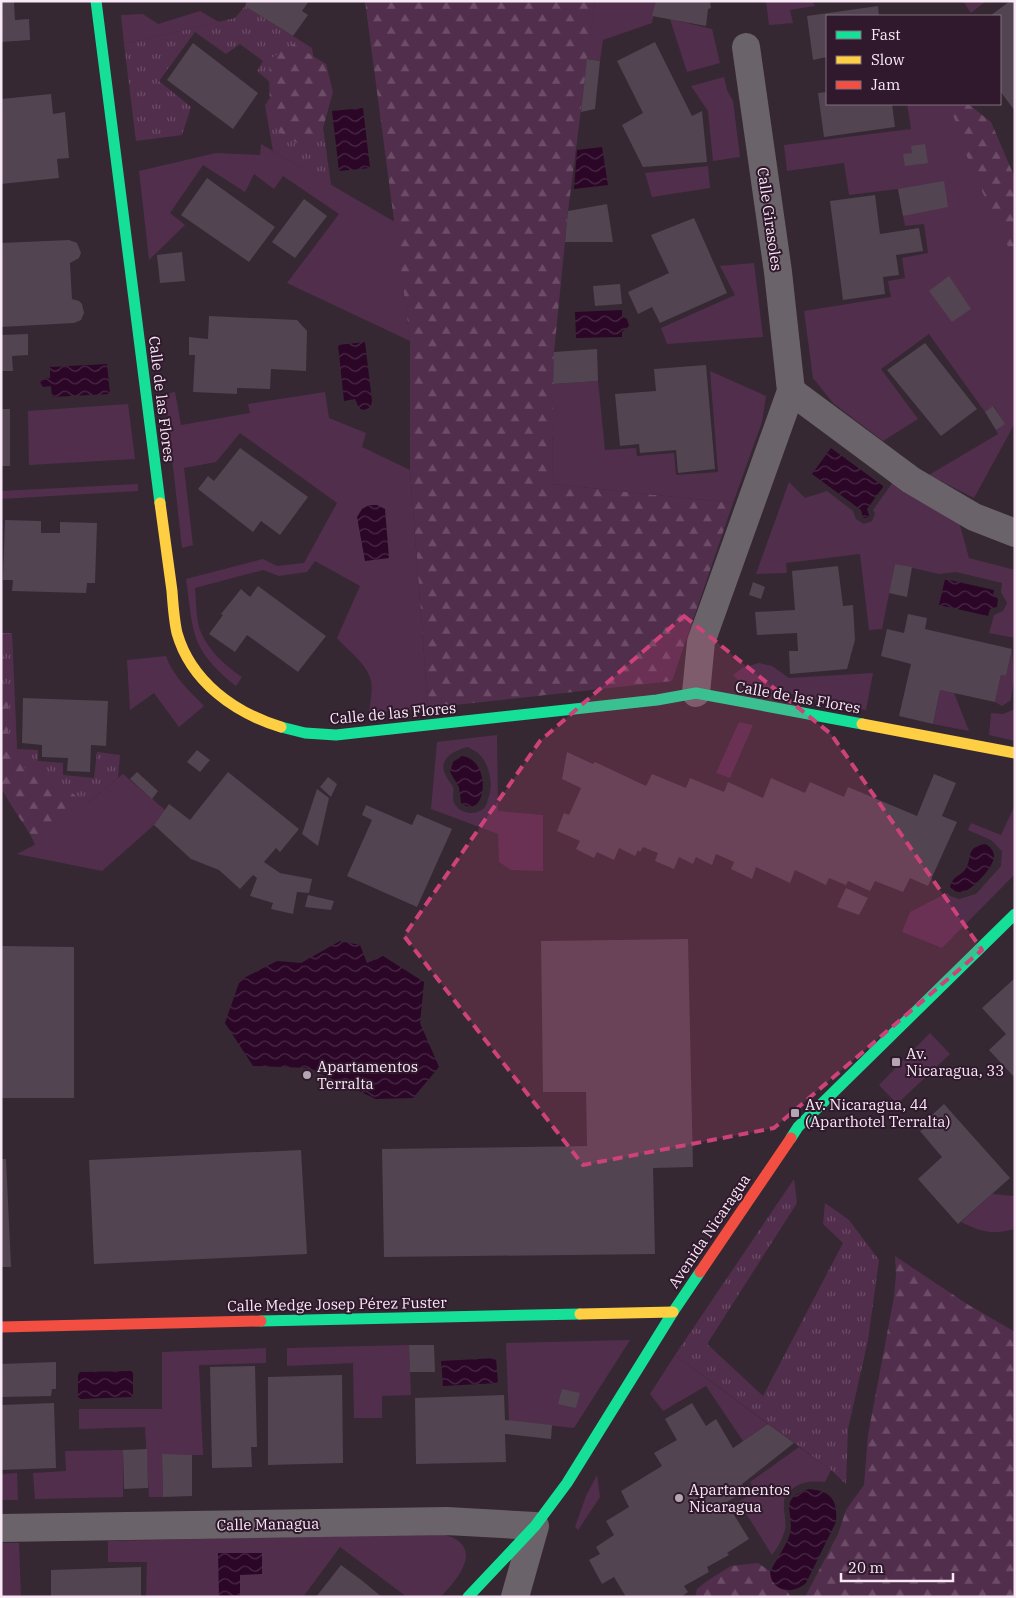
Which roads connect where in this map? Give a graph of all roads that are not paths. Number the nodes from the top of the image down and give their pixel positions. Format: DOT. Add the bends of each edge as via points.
graph roads {
  1 [pos="96,1"];
  2 [pos="746,47"];
  3 [pos="790,391"];
  4 [pos="1015,533"];
  5 [pos="696,693"];
  6 [pos="1015,753"];
  7 [pos="1015,914"];
  8 [pos="673,1312"];
  9 [pos="1,1327"];
  10 [pos="535,1526"];
  11 [pos="1,1528"];
  12 [pos="468,1597"];
  13 [pos="515,1597"];
  1 -- 5 [label="street, Calle de las Flores" via="177,632 189,661 203,680 231,705 268,723 301,732 336,735"];
  2 -- 3 [label="street, Calle Girasoles" via="778,272"];
  3 -- 4 [label="street" via="911,480 974,517"];
  3 -- 5 [label="street, Calle Girasoles" via="700,642"];
  5 -- 6 [label="street, Calle de las Flores"];
  7 -- 8 [label="street, Avenida Nicaragua" via="798,1127"];
  8 -- 9 [label="street, Calle Medge Josep Pérez Fuster"];
  8 -- 10 [label="street, Avenida Nicaragua" via="567,1482"];
  10 -- 11 [label="street, Calle Managua" via="448,1521"];
  10 -- 12 [label="street, Avenida Nicaragua"];
  10 -- 13 [label="street"];
}
